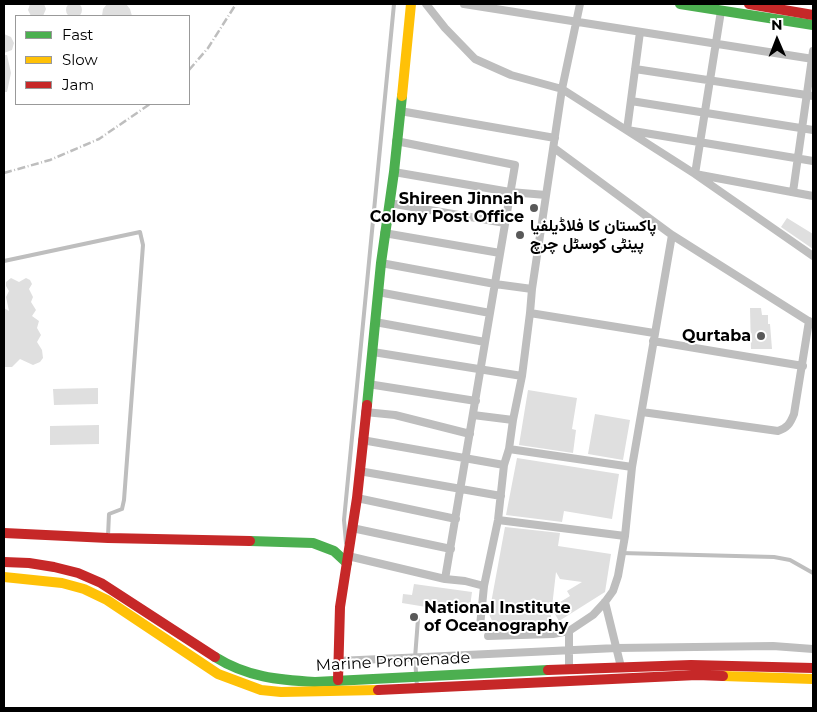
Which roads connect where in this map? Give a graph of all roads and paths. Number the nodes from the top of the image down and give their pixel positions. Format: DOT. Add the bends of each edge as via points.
graph roads {
  1 [pos="394,4"];
  2 [pos="411,4"];
  3 [pos="426,4"];
  4 [pos="464,4"];
  5 [pos="580,4"];
  6 [pos="680,4"];
  7 [pos="749,4"];
  8 [pos="762,5"];
  9 [pos="722,10"];
  10 [pos="813,15"];
  11 [pos="576,21"];
  12 [pos="813,25"];
  13 [pos="640,32"];
  14 [pos="716,45"];
  15 [pos="813,51"];
  16 [pos="813,59"];
  17 [pos="635,69"];
  18 [pos="711,81"];
  19 [pos="562,89"];
  20 [pos="810,96"];
  21 [pos="631,101"];
  22 [pos="400,111"];
  23 [pos="705,112"];
  24 [pos="802,128"];
  25 [pos="627,130"];
  26 [pos="813,130"];
  27 [pos="555,138"];
  28 [pos="396,141"];
  29 [pos="700,142"];
  30 [pos="554,148"];
  31 [pos="798,158"];
  32 [pos="813,161"];
  33 [pos="394,172"];
  34 [pos="695,174"];
  35 [pos="510,192"];
  36 [pos="794,192"];
  37 [pos="546,196"];
  38 [pos="813,196"];
  39 [pos="390,203"];
  40 [pos="505,223"];
  41 [pos="384,232"];
  42 [pos="672,235"];
  43 [pos="500,253"];
  44 [pos="813,256"];
  45 [pos="4,261"];
  46 [pos="381,263"];
  47 [pos="495,284"];
  48 [pos="532,289"];
  49 [pos="378,292"];
  50 [pos="490,313"];
  51 [pos="530,313"];
  52 [pos="375,322"];
  53 [pos="811,322"];
  54 [pos="654,337"];
  55 [pos="486,342"];
  56 [pos="372,352"];
  57 [pos="803,366"];
  58 [pos="481,370"];
  59 [pos="522,376"];
  60 [pos="368,384"];
  61 [pos="476,401"];
  62 [pos="365,412"];
  63 [pos="642,412"];
  64 [pos="473,415"];
  65 [pos="513,420"];
  66 [pos="470,434"];
  67 [pos="362,440"];
  68 [pos="509,449"];
  69 [pos="466,459"];
  70 [pos="504,465"];
  71 [pos="632,467"];
  72 [pos="359,471"];
  73 [pos="461,489"];
  74 [pos="501,496"];
  75 [pos="357,498"];
  76 [pos="456,519"];
  77 [pos="498,520"];
  78 [pos="352,528"];
  79 [pos="4,533"];
  80 [pos="624,536"];
  81 [pos="108,538"];
  82 [pos="451,549"];
  83 [pos="621,553"];
  84 [pos="348,560"];
  85 [pos="4,562"];
  86 [pos="813,573"];
  87 [pos="4,577"];
  88 [pos="445,579"];
  89 [pos="484,586"];
  90 [pos="605,602"];
  91 [pos="418,619"];
  92 [pos="480,626"];
  93 [pos="569,631"];
  94 [pos="488,636"];
  95 [pos="617,648"];
  96 [pos="813,650"];
  97 [pos="570,651"];
  98 [pos="416,658"];
  99 [pos="338,661"];
  100 [pos="621,666"];
  101 [pos="569,668"];
  102 [pos="813,668"];
  103 [pos="416,676"];
  104 [pos="338,680"];
  105 [pos="813,680"];
  106 [pos="417,688"];
  1 -- 84 [label="lane" via="344,520"];
  2 -- 22 [label="main road"];
  3 -- 19 [label="street" via="475,59 511,75"];
  4 -- 11 [label="street"];
  5 -- 11 [label="street"];
  6 -- 9 [label="main road"];
  7 -- 8 [label="main road"];
  8 -- 10 [label="main road"];
  9 -- 12 [label="main road"];
  9 -- 14 [label="street"];
  11 -- 13 [label="street"];
  11 -- 19 [label="street"];
  13 -- 14 [label="street"];
  13 -- 17 [label="street"];
  14 -- 16 [label="street"];
  14 -- 18 [label="street"];
  15 -- 16 [label="street"];
  16 -- 20 [label="street"];
  17 -- 18 [label="street"];
  17 -- 21 [label="street"];
  18 -- 20 [label="street"];
  18 -- 23 [label="street"];
  19 -- 25 [label="street"];
  19 -- 27 [label="street"];
  20 -- 24 [label="street"];
  21 -- 23 [label="street"];
  21 -- 25 [label="street"];
  22 -- 27 [label="street"];
  22 -- 28 [label="main road"];
  23 -- 24 [label="street"];
  23 -- 29 [label="street"];
  24 -- 26 [label="street"];
  24 -- 31 [label="street"];
  25 -- 29 [label="street"];
  25 -- 34 [label="street"];
  27 -- 30 [label="street"];
  28 -- 33 [label="main road"];
  28 -- 35 [label="street" via="515,165"];
  29 -- 31 [label="street"];
  29 -- 34 [label="street"];
  30 -- 37 [label="street"];
  30 -- 42 [label="street"];
  31 -- 32 [label="street"];
  31 -- 36 [label="street"];
  33 -- 35 [label="street"];
  33 -- 39 [label="main road"];
  34 -- 36 [label="street"];
  34 -- 44 [label="street"];
  35 -- 37 [label="street"];
  35 -- 40 [label="street"];
  36 -- 38 [label="street"];
  37 -- 48 [label="street"];
  39 -- 40 [label="street"];
  39 -- 41 [label="main road"];
  40 -- 43 [label="street"];
  41 -- 43 [label="street"];
  41 -- 46 [label="main road"];
  42 -- 53 [label="street"];
  42 -- 54 [label="street"];
  43 -- 47 [label="street"];
  45 -- 81 [label="lane" via="140,232 143,245 124,500 122,509 109,514"];
  46 -- 47 [label="street"];
  46 -- 49 [label="main road"];
  47 -- 48 [label="street"];
  47 -- 50 [label="street"];
  48 -- 51 [label="street"];
  49 -- 50 [label="street"];
  49 -- 52 [label="main road"];
  50 -- 55 [label="street"];
  51 -- 54 [label="street"];
  51 -- 59 [label="street"];
  52 -- 55 [label="street"];
  52 -- 56 [label="main road"];
  53 -- 57 [label="street"];
  54 -- 57 [label="street"];
  54 -- 63 [label="street"];
  55 -- 58 [label="street"];
  56 -- 58 [label="street"];
  56 -- 60 [label="main road"];
  57 -- 63 [label="street" via="794,414 785,429 778,431"];
  58 -- 59 [label="street"];
  58 -- 61 [label="street"];
  59 -- 65 [label="street"];
  60 -- 61 [label="street"];
  60 -- 62 [label="main road"];
  61 -- 64 [label="street"];
  62 -- 66 [label="street" via="395,415"];
  62 -- 67 [label="main road"];
  63 -- 71 [label="street"];
  64 -- 65 [label="street"];
  64 -- 66 [label="street"];
  65 -- 68 [label="street"];
  66 -- 69 [label="street"];
  67 -- 69 [label="street"];
  67 -- 72 [label="main road"];
  68 -- 70 [label="street"];
  68 -- 71 [label="street"];
  69 -- 70 [label="street"];
  69 -- 73 [label="street"];
  70 -- 74 [label="street"];
  71 -- 80 [label="street"];
  72 -- 73 [label="street"];
  72 -- 75 [label="main road"];
  73 -- 74 [label="street"];
  73 -- 76 [label="street"];
  74 -- 77 [label="street"];
  75 -- 76 [label="street"];
  75 -- 78 [label="main road"];
  76 -- 82 [label="street"];
  77 -- 80 [label="street"];
  77 -- 89 [label="street"];
  78 -- 82 [label="street"];
  78 -- 84 [label="main road"];
  79 -- 81 [label="main road"];
  80 -- 83 [label="street"];
  81 -- 84 [label="main road" via="313,543"];
  82 -- 88 [label="street"];
  83 -- 86 [label="lane" via="774,557 790,560"];
  83 -- 90 [label="street" via="618,576"];
  84 -- 88 [label="street"];
  84 -- 99 [label="main road" via="340,607"];
  85 -- 104 [label="main road, Marine Promenade" via="46,565 82,574 101,583 217,659 257,676 298,681"];
  87 -- 106 [label="main road, Marine Promenade" via="62,583 84,589 107,600 218,674 261,690 331,692"];
  88 -- 89 [label="street"];
  89 -- 92 [label="street"];
  90 -- 93 [label="street" via="593,615"];
  90 -- 95 [label="street"];
  91 -- 98 [label="lane"];
  93 -- 94 [label="street"];
  93 -- 97 [label="street"];
  95 -- 96 [label="street" via="773,646"];
  95 -- 97 [label="street"];
  95 -- 100 [label="street"];
  97 -- 98 [label="street"];
  97 -- 101 [label="street"];
  98 -- 99 [label="street"];
  98 -- 103 [label="lane"];
  99 -- 104 [label="main road"];
  100 -- 101 [label="main road, Marine Promenade"];
  100 -- 102 [label="main road, Marine Promenade" via="706,664"];
  101 -- 103 [label="main road, Marine Promenade"];
  103 -- 104 [label="main road, Marine Promenade"];
  103 -- 106 [label="lane"];
  105 -- 106 [label="main road, Marine Promenade" via="697,675"];
}
